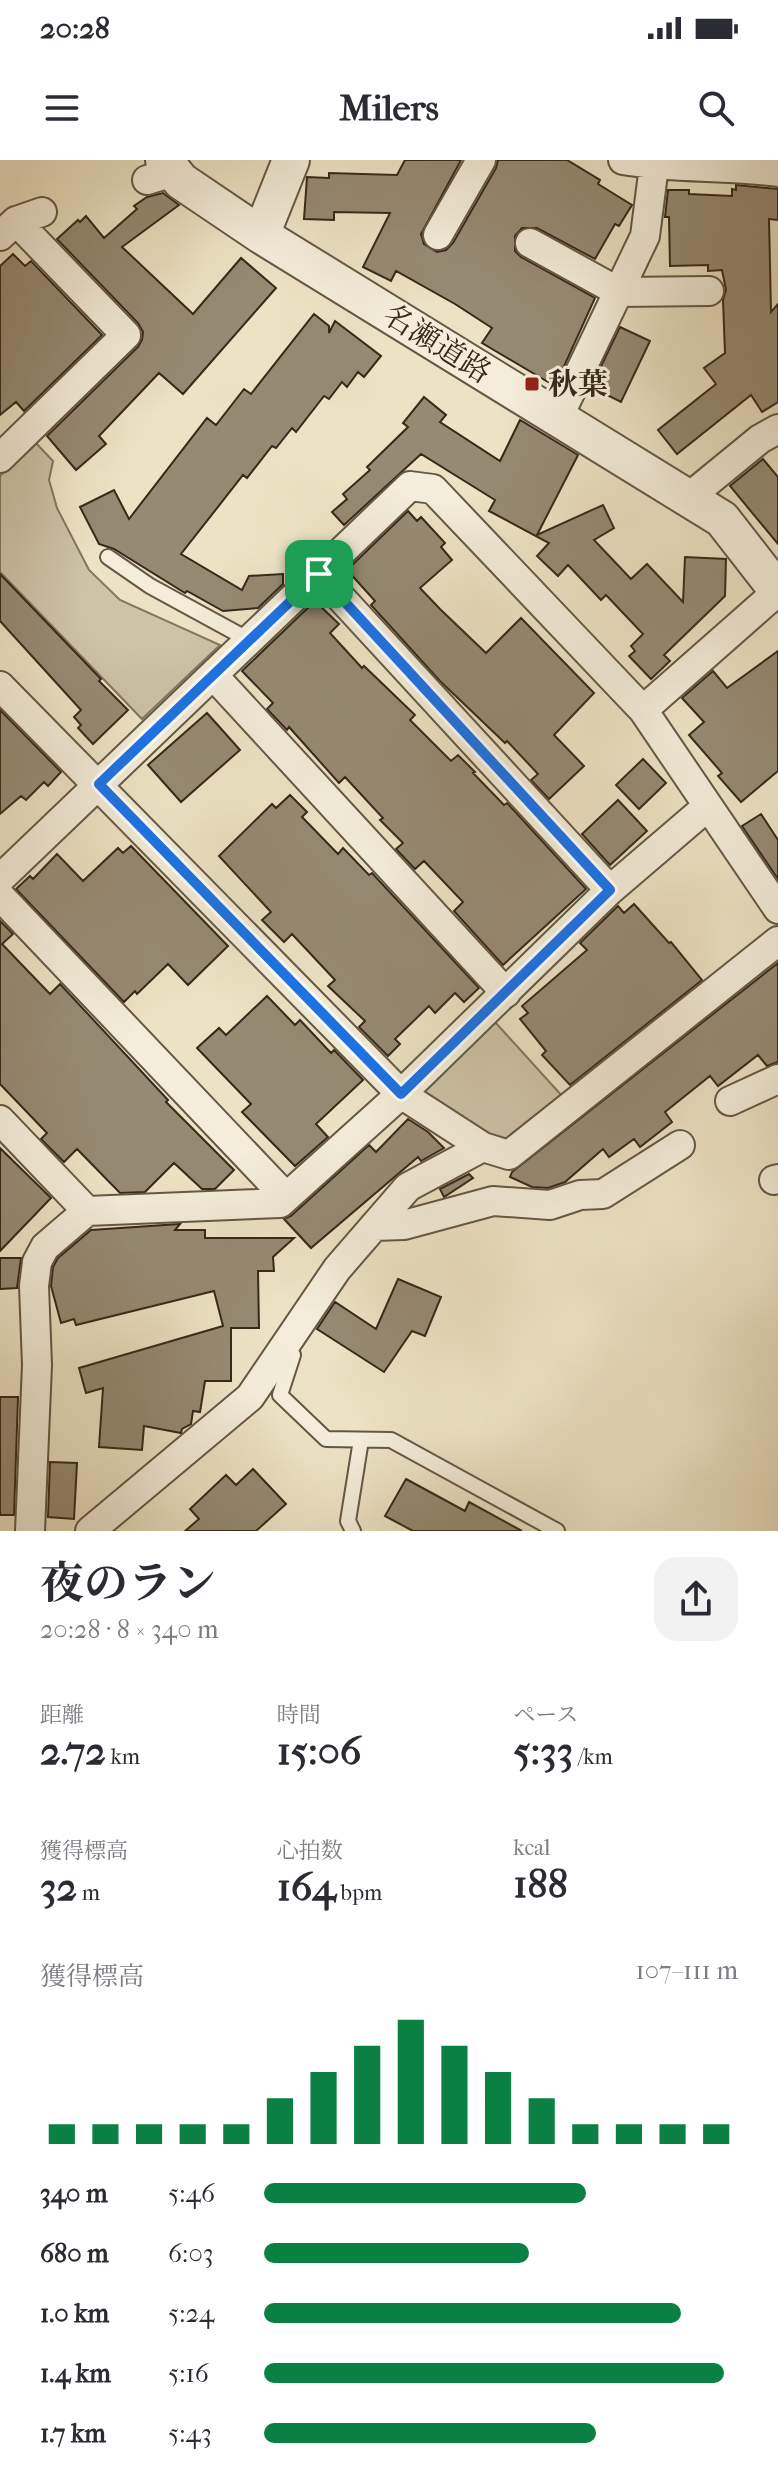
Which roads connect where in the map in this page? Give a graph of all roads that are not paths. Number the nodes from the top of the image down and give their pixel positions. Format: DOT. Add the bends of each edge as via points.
graph roads {
  1 [pos="291,160"];
  2 [pos="481,160"];
  3 [pos="623,160"];
  4 [pos="654,166"];
  5 [pos="760,167"];
  6 [pos="161,171"];
  7 [pos="19,223"];
  8 [pos="261,235"];
  9 [pos="438,235"];
  10 [pos="530,243"];
  11 [pos="709,291"];
  12 [pos="619,292"];
  13 [pos="558,418"];
  14 [pos="778,429"];
  15 [pos="0,458"];
  16 [pos="688,498"];
  17 [pos="108,557"];
  18 [pos="319,574"];
  19 [pos="778,591"];
  20 [pos="249,640"];
  21 [pos="213,675"];
  22 [pos="0,686"];
  23 [pos="643,710"];
  24 [pos="99,784"];
  25 [pos="708,806"];
  26 [pos="0,879"];
  27 [pos="610,890"];
  28 [pos="0,896"];
  29 [pos="778,909"];
  30 [pos="778,941"];
  31 [pos="506,993"];
  32 [pos="778,1079"];
  33 [pos="401,1094"];
  34 [pos="730,1101"];
  35 [pos="0,1120"];
  36 [pos="680,1145"];
  37 [pos="483,1147"];
  38 [pos="286,1197"];
  39 [pos="87,1211"];
  40 [pos="374,1226"];
  41 [pos="284,1344"];
  42 [pos="361,1440"];
  43 [pos="30,1531"];
  44 [pos="90,1531"];
  45 [pos="353,1531"];
  46 [pos="557,1531"];
  1 -- 8 [label="street"];
  2 -- 9 [label="street"];
  3 -- 4 [label="street"];
  4 -- 5 [label="street"];
  4 -- 12 [label="street" via="645,236"];
  6 -- 8 [label="street, 名瀬道路"];
  7 -- 15 [label="street" via="126,335"];
  8 -- 13 [label="street, 名瀬道路"];
  10 -- 12 [label="street"];
  11 -- 12 [label="street"];
  12 -- 13 [label="street"];
  13 -- 16 [label="street, 名瀬道路"];
  14 -- 16 [label="street"];
  16 -- 19 [label="street, 名瀬道路" via="722,519"];
  17 -- 20 [label="lane"];
  18 -- 20 [label="street"];
  18 -- 23 [label="street" via="410,486 433,489"];
  18 -- 27 [label="street"];
  19 -- 23 [label="street"];
  20 -- 21 [label="street"];
  21 -- 24 [label="street"];
  21 -- 31 [label="street"];
  22 -- 24 [label="street"];
  23 -- 25 [label="street"];
  24 -- 26 [label="street"];
  24 -- 33 [label="street"];
  25 -- 27 [label="street"];
  25 -- 29 [label="street"];
  27 -- 31 [label="street"];
  28 -- 38 [label="street"];
  30 -- 37 [label="street" via="509,1155"];
  31 -- 33 [label="street"];
  32 -- 34 [label="street"];
  33 -- 37 [label="street"];
  33 -- 38 [label="street"];
  35 -- 39 [label="street"];
  36 -- 40 [label="street" via="603,1194 550,1205 493,1201 404,1225"];
  37 -- 40 [label="street" via="408,1187"];
  38 -- 39 [label="street" via="280,1203"];
  39 -- 43 [label="street" via="45,1247 37,1262"];
  40 -- 41 [label="street"];
  41 -- 42 [label="lane" via="293,1355 280,1395 326,1439"];
  41 -- 44 [label="street" via="250,1397"];
  42 -- 45 [label="lane" via="348,1521"];
  42 -- 46 [label="lane" via="391,1440"];
}
